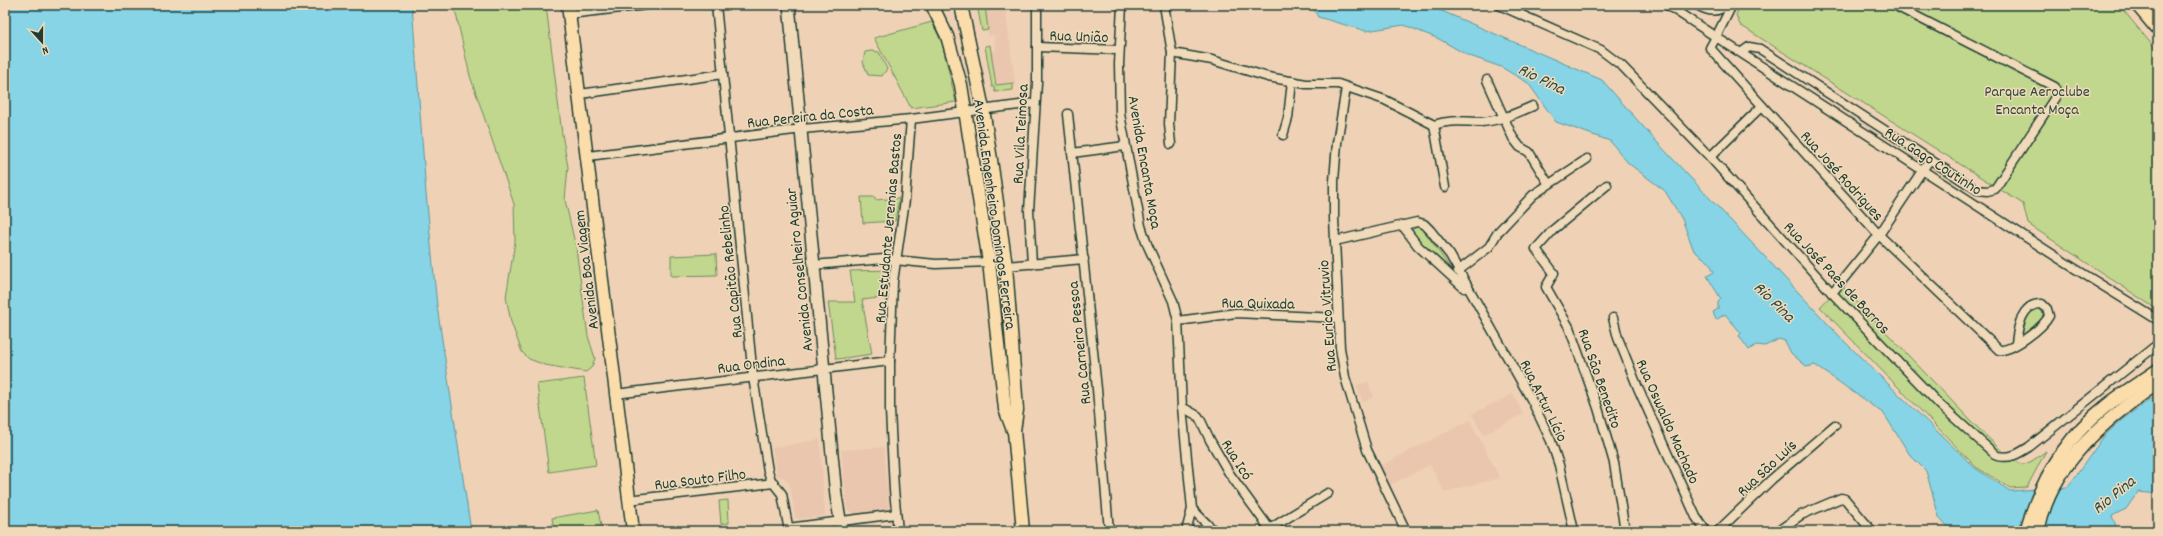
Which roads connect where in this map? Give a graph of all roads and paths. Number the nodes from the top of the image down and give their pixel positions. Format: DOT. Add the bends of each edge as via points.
graph roads {
  1 [pos="647,5"];
  2 [pos="716,5"];
  3 [pos="789,5"];
  4 [pos="932,5"];
  5 [pos="961,5"];
  6 [pos="1037,5"];
  7 [pos="1122,5"];
  8 [pos="1164,5"];
  9 [pos="1499,5"];
  10 [pos="1667,5"];
  11 [pos="1697,5"];
  12 [pos="1726,5"];
  13 [pos="1732,5"];
  14 [pos="1894,5"];
  15 [pos="2137,5"];
  16 [pos="2150,5"];
  17 [pos="568,10"];
  18 [pos="2158,14"];
  19 [pos="2158,30"];
  20 [pos="1716,37"];
  21 [pos="1037,47"];
  22 [pos="1119,50"];
  23 [pos="1172,52"];
  24 [pos="1742,52"];
  25 [pos="723,74"];
  26 [pos="1487,80"];
  27 [pos="1292,81"];
  28 [pos="1346,88"];
  29 [pos="580,94"];
  30 [pos="1035,103"];
  31 [pos="1533,106"];
  32 [pos="1762,106"];
  33 [pos="983,109"];
  34 [pos="966,111"];
  35 [pos="1068,114"];
  36 [pos="1503,118"];
  37 [pos="911,119"];
  38 [pos="1434,125"];
  39 [pos="802,129"];
  40 [pos="1283,135"];
  41 [pos="728,139"];
  42 [pos="1172,144"];
  43 [pos="1125,146"];
  44 [pos="1072,153"];
  45 [pos="588,156"];
  46 [pos="1710,157"];
  47 [pos="1586,159"];
  48 [pos="1930,159"];
  49 [pos="1923,171"];
  50 [pos="1548,184"];
  51 [pos="1607,185"];
  52 [pos="1445,187"];
  53 [pos="1402,225"];
  54 [pos="1879,235"];
  55 [pos="1335,241"];
  56 [pos="1084,259"];
  57 [pos="897,260"];
  58 [pos="989,262"];
  59 [pos="1453,262"];
  60 [pos="1032,264"];
  61 [pos="813,265"];
  62 [pos="1006,266"];
  63 [pos="1444,269"];
  64 [pos="1458,271"];
  65 [pos="1468,291"];
  66 [pos="1832,294"];
  67 [pos="1338,318"];
  68 [pos="1613,318"];
  69 [pos="2158,320"];
  70 [pos="1178,321"];
  71 [pos="2016,343"];
  72 [pos="2158,344"];
  73 [pos="890,360"];
  74 [pos="824,368"];
  75 [pos="2158,370"];
  76 [pos="753,377"];
  77 [pos="2158,383"];
  78 [pos="615,394"];
  79 [pos="1182,407"];
  80 [pos="1835,424"];
  81 [pos="1014,431"];
  82 [pos="774,483"];
  83 [pos="1328,493"];
  84 [pos="628,500"];
  85 [pos="1192,509"];
  86 [pos="896,514"];
  87 [pos="841,527"];
  88 [pos="1727,528"];
  89 [pos="788,530"];
  90 [pos="1267,530"];
  91 [pos="633,531"];
  92 [pos="898,531"];
  93 [pos="1023,531"];
  94 [pos="1109,531"];
  95 [pos="1186,531"];
  96 [pos="1214,531"];
  97 [pos="1406,531"];
  98 [pos="1574,531"];
  99 [pos="1625,531"];
  100 [pos="1706,531"];
  101 [pos="1718,531"];
  102 [pos="1778,531"];
  103 [pos="1872,531"];
  104 [pos="2026,531"];
  105 [pos="2038,531"];
  1 -- 17 [label="street"];
  2 -- 25 [label="street, Rua Capitão Rebelinho"];
  3 -- 39 [label="main road, Avenida Conselheiro Aguiar"];
  4 -- 34 [label="main road, Avenida Engenheiro Domingos Ferreira" via="955,57"];
  5 -- 33 [label="main road, Avenida Engenheiro Domingos Ferreira"];
  6 -- 21 [label="street, Rua Vila Teimosa"];
  7 -- 22 [label="street, Avenida Encanta Moça"];
  8 -- 23 [label="street"];
  9 -- 46 [label="street, Rua José Paes de Barros" via="1601,50 1614,59"];
  10 -- 20 [label="street"];
  11 -- 12 [label="street" via="1711,11 1719,10"];
  13 -- 20 [label="street"];
  14 -- 48 [label="street" via="2052,85 2056,90 2056,96 1995,188 1988,191 1977,190"];
  15 -- 19 [label="main road"];
  16 -- 18 [label="main road"];
  17 -- 29 [label="main road, Avenida Boa Viagem"];
  20 -- 24 [label="street, Rua Gago Coutinho"];
  20 -- 32 [label="street, Rua José Rodrigues" via="1710,48"];
  21 -- 22 [label="street, Rua União"];
  21 -- 30 [label="street, Rua Vila Teimosa"];
  22 -- 43 [label="street, Avenida Encanta Moça" via="1120,114"];
  23 -- 27 [label="street"];
  23 -- 42 [label="street" via="1169,124"];
  24 -- 48 [label="street" via="1749,47 1760,50"];
  24 -- 49 [label="street, Rua Gago Coutinho"];
  25 -- 29 [label="street"];
  25 -- 41 [label="street, Rua Capitão Rebelinho"];
  26 -- 36 [label="street"];
  27 -- 28 [label="street" via="1306,84 1338,84"];
  27 -- 40 [label="street" via="1288,118"];
  28 -- 38 [label="street" via="1372,95"];
  28 -- 55 [label="street, Rua Eurico Vitruvio" via="1334,181"];
  29 -- 45 [label="main road, Avenida Boa Viagem"];
  30 -- 33 [label="street, Rua Pereira da Costa"];
  30 -- 60 [label="street, Rua Vila Teimosa" via="1029,211"];
  31 -- 36 [label="street"];
  32 -- 46 [label="street"];
  32 -- 54 [label="street, Rua José Rodrigues"];
  33 -- 34 [label="street, Rua Pereira da Costa"];
  33 -- 62 [label="main road, Avenida Engenheiro Domingos Ferreira"];
  34 -- 37 [label="street, Rua Pereira da Costa"];
  34 -- 58 [label="main road, Avenida Engenheiro Domingos Ferreira"];
  35 -- 44 [label="street, Rua Carneiro Pessoa"];
  36 -- 38 [label="street" via="1482,122 1453,120"];
  36 -- 50 [label="street" via="1520,147 1530,152"];
  37 -- 39 [label="street, Rua Pereira da Costa"];
  37 -- 57 [label="street, Rua Estudante Jeremias Bastos" via="905,200"];
  38 -- 52 [label="street"];
  39 -- 41 [label="street, Rua Pereira da Costa"];
  39 -- 61 [label="main road, Avenida Conselheiro Aguiar"];
  41 -- 45 [label="street, Rua Pereira da Costa"];
  41 -- 76 [label="street, Rua Capitão Rebelinho"];
  43 -- 44 [label="street"];
  43 -- 70 [label="street, Avenida Encanta Moça" via="1141,226 1174,300"];
  44 -- 56 [label="street, Rua Carneiro Pessoa"];
  45 -- 78 [label="main road, Avenida Boa Viagem"];
  46 -- 66 [label="street, Rua José Paes de Barros"];
  47 -- 50 [label="street"];
  48 -- 49 [label="street"];
  49 -- 54 [label="street"];
  49 -- 69 [label="street, Rua Gago Coutinho"];
  50 -- 64 [label="street" via="1505,223 1489,247"];
  51 -- 99 [label="street, Rua São Benedito" via="1553,230 1536,251 1552,267 1554,273 1546,287 1561,310 1574,341 1607,438 1620,489"];
  53 -- 55 [label="street, Rua Artur Lício"];
  53 -- 59 [label="street, Rua Artur Lício" via="1417,222 1424,224 1440,241"];
  53 -- 63 [label="street, Rua Artur Lício" via="1418,246"];
  54 -- 66 [label="street"];
  54 -- 71 [label="street, Rua José Rodrigues" via="1999,350 2004,351"];
  55 -- 67 [label="street, Rua Eurico Vitruvio"];
  56 -- 60 [label="street"];
  56 -- 94 [label="street, Rua Carneiro Pessoa"];
  57 -- 58 [label="street" via="936,264"];
  57 -- 61 [label="street"];
  57 -- 73 [label="street, Rua Estudante Jeremias Bastos" via="893,282"];
  58 -- 81 [label="main road, Avenida Engenheiro Domingos Ferreira" via="1005,409"];
  59 -- 63 [label="street"];
  59 -- 64 [label="street, Rua Artur Lício"];
  60 -- 62 [label="street"];
  61 -- 74 [label="main road, Avenida Conselheiro Aguiar"];
  62 -- 81 [label="main road, Avenida Engenheiro Domingos Ferreira" via="1017,410"];
  63 -- 65 [label="street, Rua Artur Lício"];
  64 -- 65 [label="street, Rua Artur Lício"];
  65 -- 98 [label="street, Rua Artur Lício" via="1503,348 1551,440 1567,493"];
  66 -- 72 [label="street, Rua José Paes de Barros" via="1940,405 1997,456 2005,458 2029,447"];
  67 -- 70 [label="street, Rua Quixada" via="1236,313"];
  67 -- 97 [label="street, Rua Eurico Vitruvio" via="1345,377 1367,450"];
  68 -- 100 [label="street, Rua Oswaldo Machado" via="1618,338 1638,388 1696,517"];
  70 -- 79 [label="street, Avenida Encanta Moça"];
  71 -- 71 [label="street, Rua José Rodrigues" via="2046,323 2049,316 2042,304 2034,304 2028,308 2019,324"];
  73 -- 74 [label="street, Rua Ondina"];
  73 -- 86 [label="street, Rua Estudante Jeremias Bastos"];
  74 -- 76 [label="street, Rua Ondina"];
  74 -- 87 [label="main road, Avenida Conselheiro Aguiar"];
  75 -- 104 [label="main road" via="2104,407 2074,437 2060,455 2040,491"];
  76 -- 78 [label="street, Rua Ondina"];
  76 -- 82 [label="street, Rua Capitão Rebelinho" via="768,471"];
  77 -- 105 [label="main road" via="2120,409 2079,448 2060,475 2048,499"];
  78 -- 84 [label="main road, Avenida Boa Viagem"];
  79 -- 85 [label="street, Avenida Encanta Moça"];
  79 -- 90 [label="street, Rua Icó" via="1202,421 1229,473"];
  80 -- 88 [label="street, Rua São Luís" via="1772,479"];
  81 -- 93 [label="main road, Avenida Engenheiro Domingos Ferreira"];
  82 -- 84 [label="street, Rua Souto Filho"];
  82 -- 89 [label="street, Rua Capitão Rebelinho" via="782,494"];
  83 -- 90 [label="street"];
  84 -- 91 [label="main road, Avenida Boa Viagem"];
  85 -- 95 [label="street, Avenida Encanta Moça"];
  85 -- 96 [label="street"];
  86 -- 87 [label="street"];
  86 -- 92 [label="street, Rua Estudante Jeremias Bastos"];
  87 -- 89 [label="street"];
  88 -- 101 [label="street, Rua São Luís"];
  102 -- 103 [label="street" via="1801,515 1843,498"];
}
